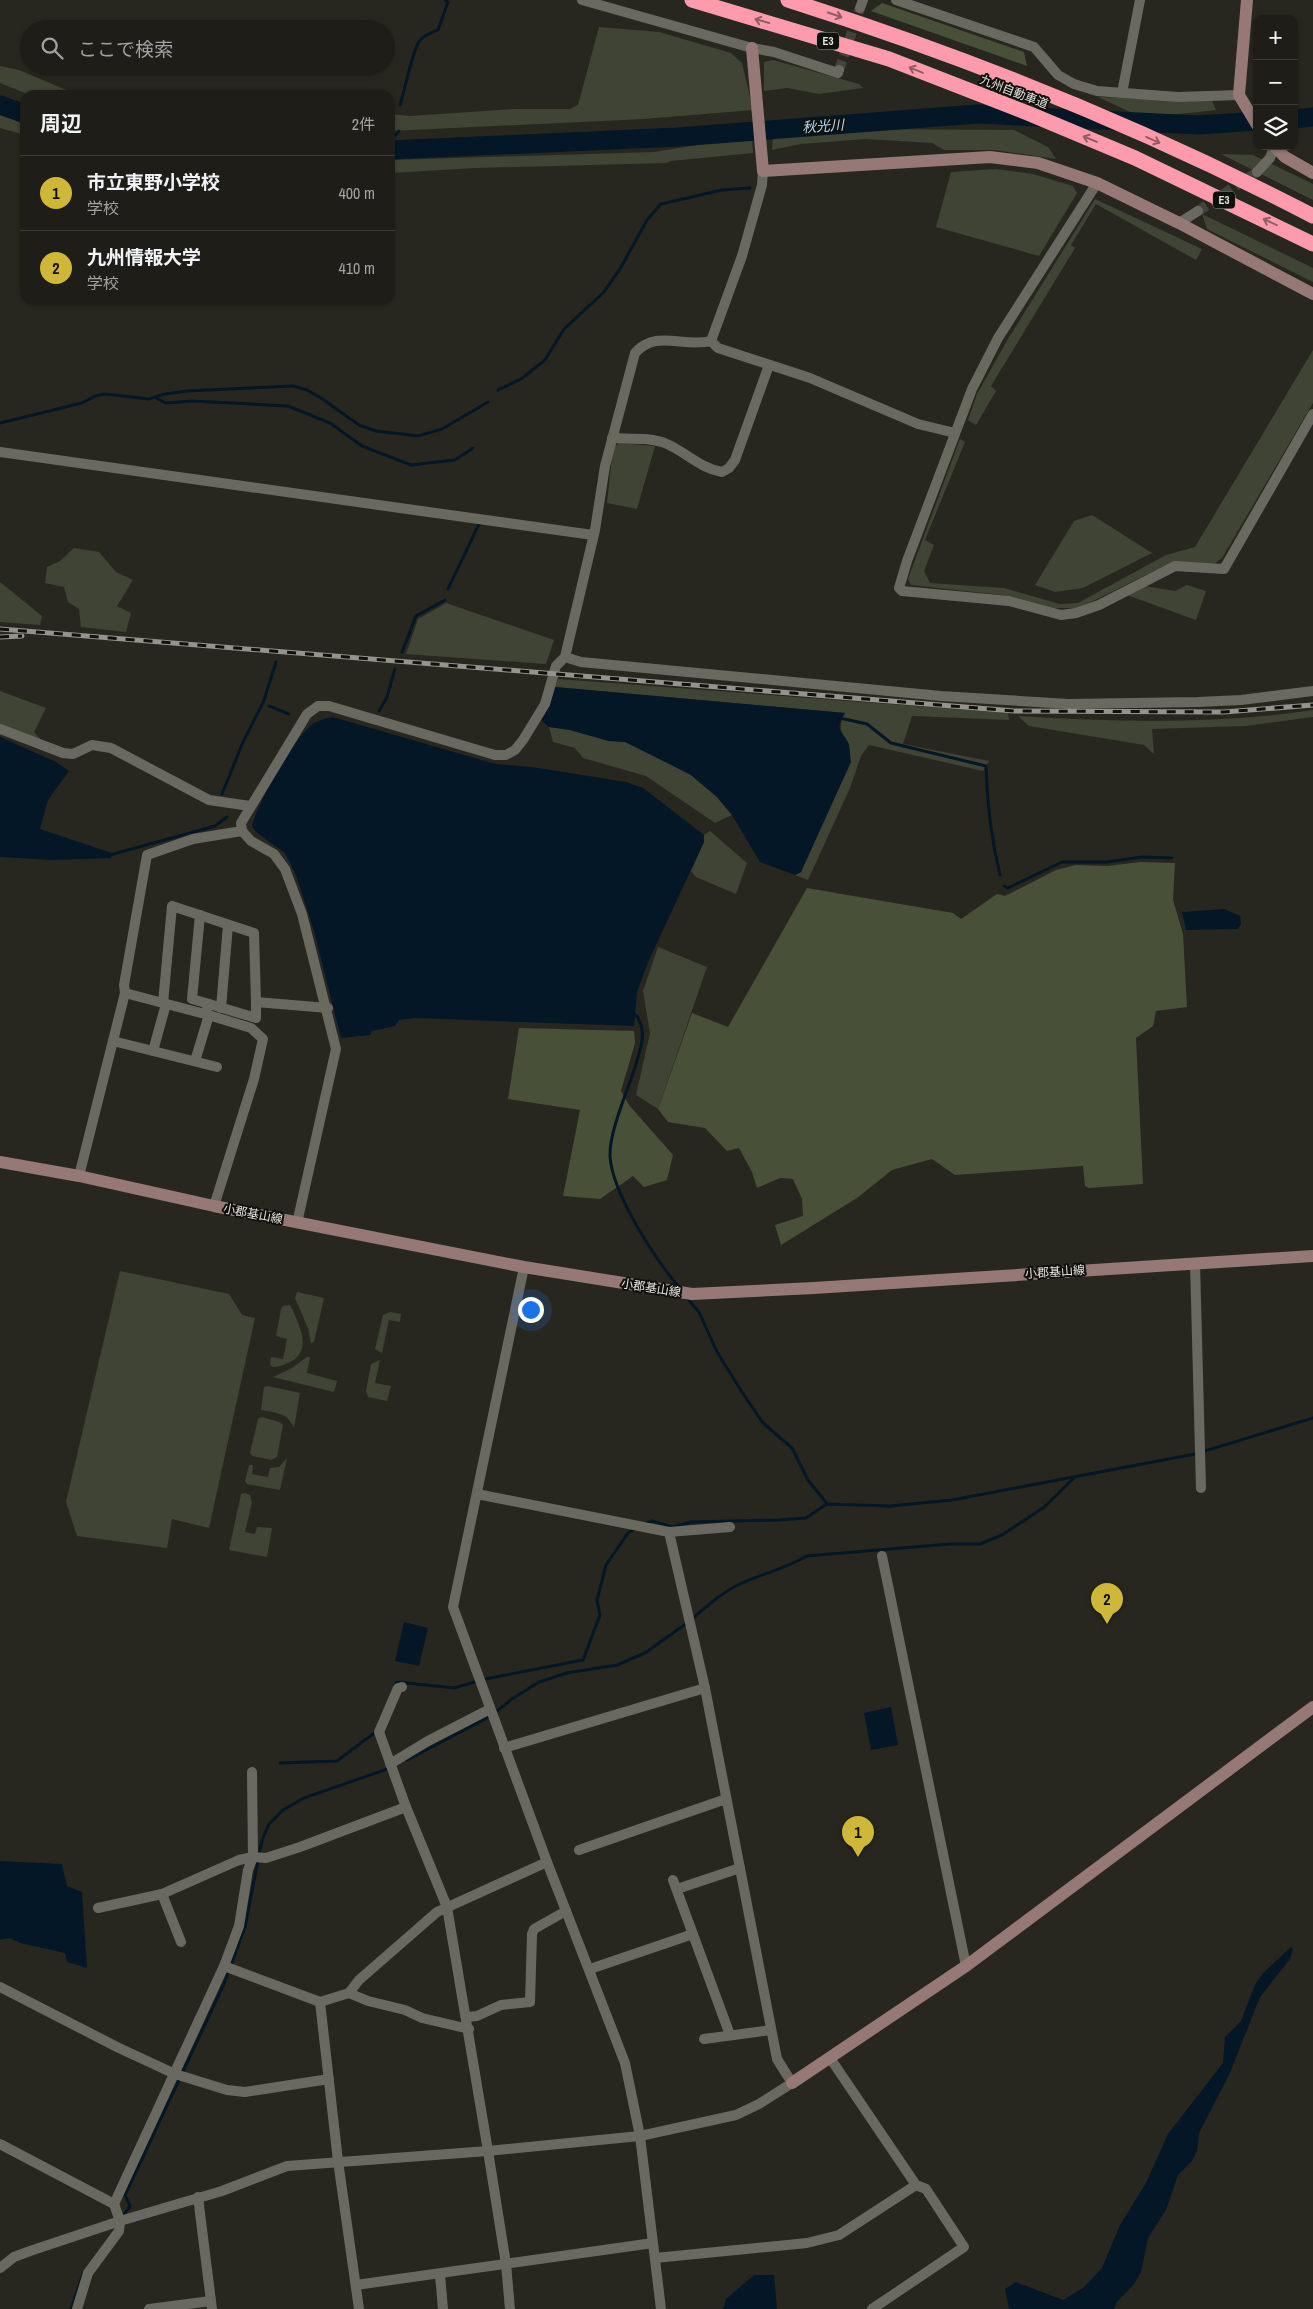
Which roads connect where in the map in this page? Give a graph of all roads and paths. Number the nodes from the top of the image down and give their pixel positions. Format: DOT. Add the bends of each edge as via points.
graph roads {
  1 [pos="582,0"];
  2 [pos="692,0"];
  3 [pos="788,0"];
  4 [pos="896,0"];
  5 [pos="1140,0"];
  6 [pos="1247,0"];
  7 [pos="752,48"];
  8 [pos="839,70"];
  9 [pos="1122,93"];
  10 [pos="1240,98"];
  11 [pos="1253,119"];
  12 [pos="1273,150"];
  13 [pos="1278,150"];
  14 [pos="763,171"];
  15 [pos="1257,172"];
  16 [pos="1313,173"];
  17 [pos="1097,183"];
  18 [pos="1198,210"];
  19 [pos="1313,216"];
  20 [pos="1179,223"];
  21 [pos="1313,244"];
  22 [pos="1313,294"];
  23 [pos="711,341"];
  24 [pos="769,365"];
  25 [pos="1313,414"];
  26 [pos="955,433"];
  27 [pos="612,438"];
  28 [pos="0,452"];
  29 [pos="593,535"];
  30 [pos="565,657"];
  31 [pos="1313,691"];
  32 [pos="0,729"];
  33 [pos="250,806"];
  34 [pos="242,831"];
  35 [pos="200,915"];
  36 [pos="228,925"];
  37 [pos="125,993"];
  38 [pos="256,1002"];
  39 [pos="164,1004"];
  40 [pos="221,1008"];
  41 [pos="328,1008"];
  42 [pos="208,1011"];
  43 [pos="113,1041"];
  44 [pos="153,1051"];
  45 [pos="195,1062"];
  46 [pos="216,1067"];
  47 [pos="0,1162"];
  48 [pos="79,1176"];
  49 [pos="214,1206"];
  50 [pos="297,1223"];
  51 [pos="1313,1256"];
  52 [pos="1195,1263"];
  53 [pos="524,1267"];
  54 [pos="1201,1488"];
  55 [pos="478,1494"];
  56 [pos="730,1527"];
  57 [pos="669,1532"];
  58 [pos="882,1556"];
  59 [pos="402,1687"];
  60 [pos="705,1688"];
  61 [pos="1313,1707"];
  62 [pos="490,1709"];
  63 [pos="504,1748"];
  64 [pos="390,1764"];
  65 [pos="252,1772"];
  66 [pos="726,1799"];
  67 [pos="406,1807"];
  68 [pos="579,1850"];
  69 [pos="252,1857"];
  70 [pos="547,1862"];
  71 [pos="740,1868"];
  72 [pos="162,1894"];
  73 [pos="447,1906"];
  74 [pos="98,1908"];
  75 [pos="566,1911"];
  76 [pos="693,1934"];
  77 [pos="181,1942"];
  78 [pos="224,1966"];
  79 [pos="966,1966"];
  80 [pos="590,1969"];
  81 [pos="0,1987"];
  82 [pos="349,1993"];
  83 [pos="320,2002"];
  84 [pos="467,2017"];
  85 [pos="469,2029"];
  86 [pos="771,2030"];
  87 [pos="730,2035"];
  88 [pos="704,2039"];
  89 [pos="830,2058"];
  90 [pos="175,2074"];
  91 [pos="329,2079"];
  92 [pos="792,2083"];
  93 [pos="640,2136"];
  94 [pos="0,2144"];
  95 [pos="488,2151"];
  96 [pos="338,2161"];
  97 [pos="916,2185"];
  98 [pos="198,2197"];
  99 [pos="114,2204"];
  100 [pos="120,2221"];
  101 [pos="653,2243"];
  102 [pos="655,2258"];
  103 [pos="506,2264"];
  104 [pos="0,2268"];
  105 [pos="440,2275"];
  106 [pos="356,2285"];
  107 [pos="212,2305"];
  108 [pos="76,2309"];
  109 [pos="149,2309"];
  110 [pos="359,2309"];
  111 [pos="443,2309"];
  112 [pos="510,2309"];
  113 [pos="661,2309"];
  114 [pos="872,2309"];
  1 -- 7 [label="street"];
  21 -- 2 [label="highway, 九州自動車道 / E3, one-way" via="1135,158 962,88 888,59"];
  3 -- 19 [label="highway, 九州自動車道 / E3, one-way" via="898,37 1028,87 1196,159"];
  4 -- 9 [label="street" via="1034,47 1058,75 1074,84 1097,91"];
  5 -- 9 [label="street"];
  6 -- 10 [label="street"];
  7 -- 8 [label="street" via="838,73"];
  7 -- 14 [label="street"];
  9 -- 10 [label="street"];
  10 -- 11 [label="street"];
  12 -- 15 [label="street"];
  13 -- 16 [label="street"];
  14 -- 17 [label="street" via="990,157 1038,163"];
  14 -- 23 [label="street" via="762,186 742,256"];
  17 -- 20 [label="street"];
  17 -- 26 [label="street" via="998,338 972,389"];
  18 -- 20 [label="street"];
  20 -- 22 [label="street"];
  23 -- 24 [label="street" via="718,348"];
  23 -- 27 [label="street" via="698,344 656,339 643,344 635,353"];
  24 -- 26 [label="street" via="848,393 918,424"];
  24 -- 27 [label="street" via="735,460 722,472 698,465 666,444"];
  25 -- 26 [label="street" via="1224,569 1175,566 1099,605 1061,615 1009,601 902,591 899,588"];
  27 -- 29 [label="street"];
  28 -- 29 [label="street"];
  29 -- 30 [label="street"];
  30 -- 31 [label="street" via="582,662 941,696 1068,704 1240,700"];
  30 -- 33 [label="street" via="556,666 545,704 523,740 506,755 494,755 329,706 318,706 307,714"];
  32 -- 33 [label="street" via="63,754 73,754 92,745 111,748 209,800"];
  33 -- 34 [label="street"];
  34 -- 37 [label="street" via="192,839 147,856"];
  34 -- 41 [label="street" via="251,841 274,854 286,869"];
  35 -- 36 [label="street"];
  35 -- 39 [label="street" via="172,906"];
  35 -- 42 [label="street" via="192,999"];
  36 -- 38 [label="street" via="254,934"];
  36 -- 40 [label="street"];
  37 -- 39 [label="street"];
  37 -- 43 [label="street"];
  38 -- 40 [label="street" via="256,1018"];
  38 -- 41 [label="street"];
  39 -- 42 [label="street"];
  39 -- 44 [label="street"];
  40 -- 42 [label="street"];
  41 -- 50 [label="street" via="336,1049"];
  42 -- 45 [label="street"];
  42 -- 49 [label="street" via="251,1028 263,1039 254,1079"];
  43 -- 44 [label="street"];
  43 -- 48 [label="street"];
  44 -- 45 [label="street"];
  45 -- 46 [label="street"];
  47 -- 48 [label="street, 小郡基山線"];
  48 -- 49 [label="street, 小郡基山線"];
  49 -- 50 [label="street, 小郡基山線"];
  50 -- 53 [label="street, 小郡基山線"];
  51 -- 52 [label="street, 小郡基山線"];
  52 -- 53 [label="street, 小郡基山線" via="691,1294"];
  52 -- 54 [label="street"];
  53 -- 55 [label="street"];
  55 -- 57 [label="street"];
  55 -- 62 [label="street" via="453,1607"];
  56 -- 57 [label="street"];
  57 -- 60 [label="street"];
  58 -- 79 [label="street"];
  59 -- 64 [label="street" via="398,1688 379,1732"];
  60 -- 63 [label="street"];
  60 -- 66 [label="street"];
  61 -- 79 [label="street"];
  62 -- 63 [label="street"];
  62 -- 64 [label="street"];
  63 -- 70 [label="street"];
  64 -- 67 [label="street"];
  65 -- 69 [label="street"];
  66 -- 68 [label="street"];
  66 -- 71 [label="street"];
  67 -- 69 [label="street" via="300,1847 266,1858"];
  67 -- 73 [label="street"];
  69 -- 72 [label="street" via="221,1867"];
  69 -- 78 [label="street" via="239,1926"];
  70 -- 73 [label="street"];
  70 -- 75 [label="street"];
  71 -- 76 [label="street" via="675,1884"];
  71 -- 86 [label="street"];
  72 -- 74 [label="street"];
  72 -- 77 [label="street"];
  73 -- 82 [label="street" via="359,1980"];
  73 -- 84 [label="street"];
  75 -- 80 [label="street"];
  75 -- 84 [label="street" via="534,1928 530,2002 501,2005"];
  76 -- 80 [label="street"];
  76 -- 87 [label="street"];
  78 -- 83 [label="street"];
  78 -- 90 [label="street"];
  79 -- 89 [label="street"];
  80 -- 93 [label="street" via="625,2063"];
  81 -- 90 [label="street"];
  82 -- 83 [label="street"];
  82 -- 85 [label="street" via="422,2018"];
  83 -- 91 [label="street"];
  84 -- 85 [label="street"];
  85 -- 95 [label="street"];
  86 -- 87 [label="street"];
  86 -- 92 [label="street" via="777,2059"];
  87 -- 88 [label="street"];
  89 -- 92 [label="street"];
  89 -- 97 [label="street"];
  90 -- 91 [label="street" via="245,2092"];
  90 -- 99 [label="street"];
  91 -- 96 [label="street"];
  92 -- 93 [label="street" via="736,2115"];
  93 -- 95 [label="street"];
  93 -- 101 [label="street"];
  94 -- 99 [label="street"];
  95 -- 96 [label="street"];
  95 -- 103 [label="street"];
  96 -- 98 [label="street" via="287,2166"];
  96 -- 106 [label="street"];
  97 -- 102 [label="street" via="839,2235 826,2239"];
  97 -- 114 [label="street" via="926,2189 964,2247"];
  98 -- 100 [label="street"];
  98 -- 107 [label="street"];
  99 -- 100 [label="street"];
  100 -- 104 [label="street" via="14,2257"];
  100 -- 108 [label="street" via="119,2232 88,2273"];
  101 -- 102 [label="street"];
  101 -- 103 [label="street"];
  102 -- 113 [label="street"];
  103 -- 105 [label="street"];
  103 -- 112 [label="street"];
  105 -- 106 [label="street"];
  105 -- 111 [label="street"];
  106 -- 110 [label="street"];
  107 -- 109 [label="street"];
}
